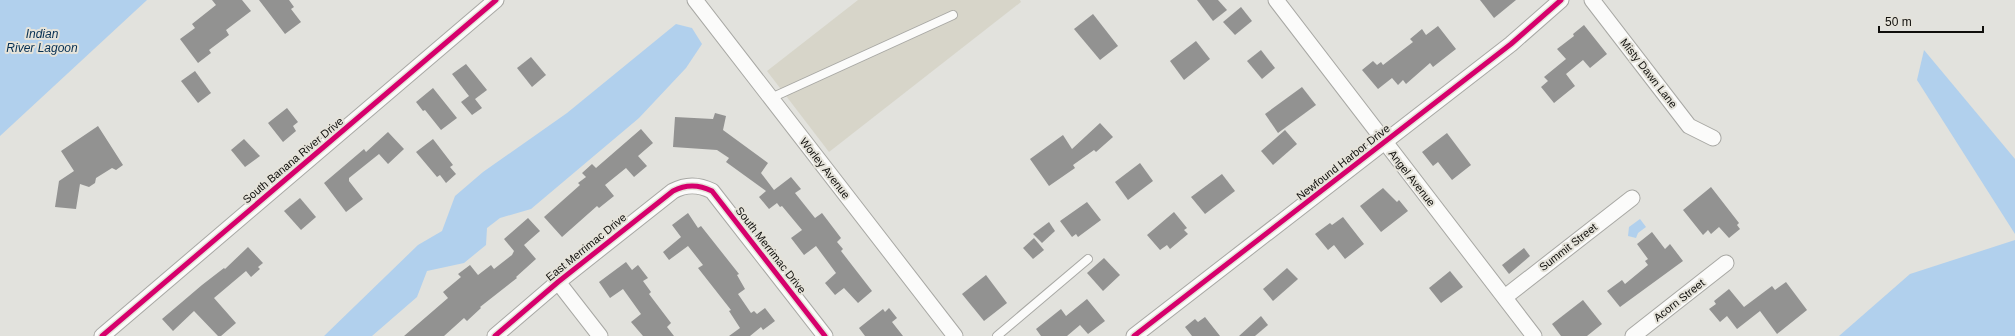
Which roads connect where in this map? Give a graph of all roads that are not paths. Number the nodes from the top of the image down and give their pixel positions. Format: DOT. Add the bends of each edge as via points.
graph roads {
  1 [pos="496,0"];
  2 [pos="695,0"];
  3 [pos="1276,0"];
  4 [pos="1561,0"];
  5 [pos="1592,0"];
  6 [pos="953,15"];
  7 [pos="771,98"];
  8 [pos="1713,138"];
  9 [pos="1384,142"];
  10 [pos="695,185"];
  11 [pos="1632,198"];
  12 [pos="1088,259"];
  13 [pos="1726,264"];
  14 [pos="558,282"];
  15 [pos="1505,297"];
  16 [pos="102,336"];
  17 [pos="496,336"];
  18 [pos="600,336"];
  19 [pos="825,336"];
  20 [pos="955,336"];
  21 [pos="997,336"];
  22 [pos="1134,336"];
  23 [pos="1534,336"];
  24 [pos="1633,336"];
  1 -- 16 [label="street, South Banana River Drive"];
  2 -- 7 [label="street, Worley Avenue"];
  3 -- 9 [label="street, Angel Avenue"];
  4 -- 9 [label="street, Newfound Harbor Drive" via="1511,44"];
  5 -- 8 [label="street, Misty Dawn Lane" via="1689,126"];
  6 -- 7 [label="lane"];
  7 -- 20 [label="street, Worley Avenue"];
  9 -- 15 [label="street, Angel Avenue"];
  9 -- 22 [label="street, Newfound Harbor Drive"];
  10 -- 14 [label="street, East Merrimac Drive" via="683,186 673,191"];
  10 -- 19 [label="street, South Merrimac Drive" via="712,191"];
  11 -- 15 [label="street, Summit Street"];
  12 -- 21 [label="lane"];
  13 -- 24 [label="street, Acorn Street"];
  14 -- 17 [label="street, East Merrimac Drive"];
  14 -- 18 [label="street"];
  15 -- 23 [label="street, Angel Avenue"];
}
